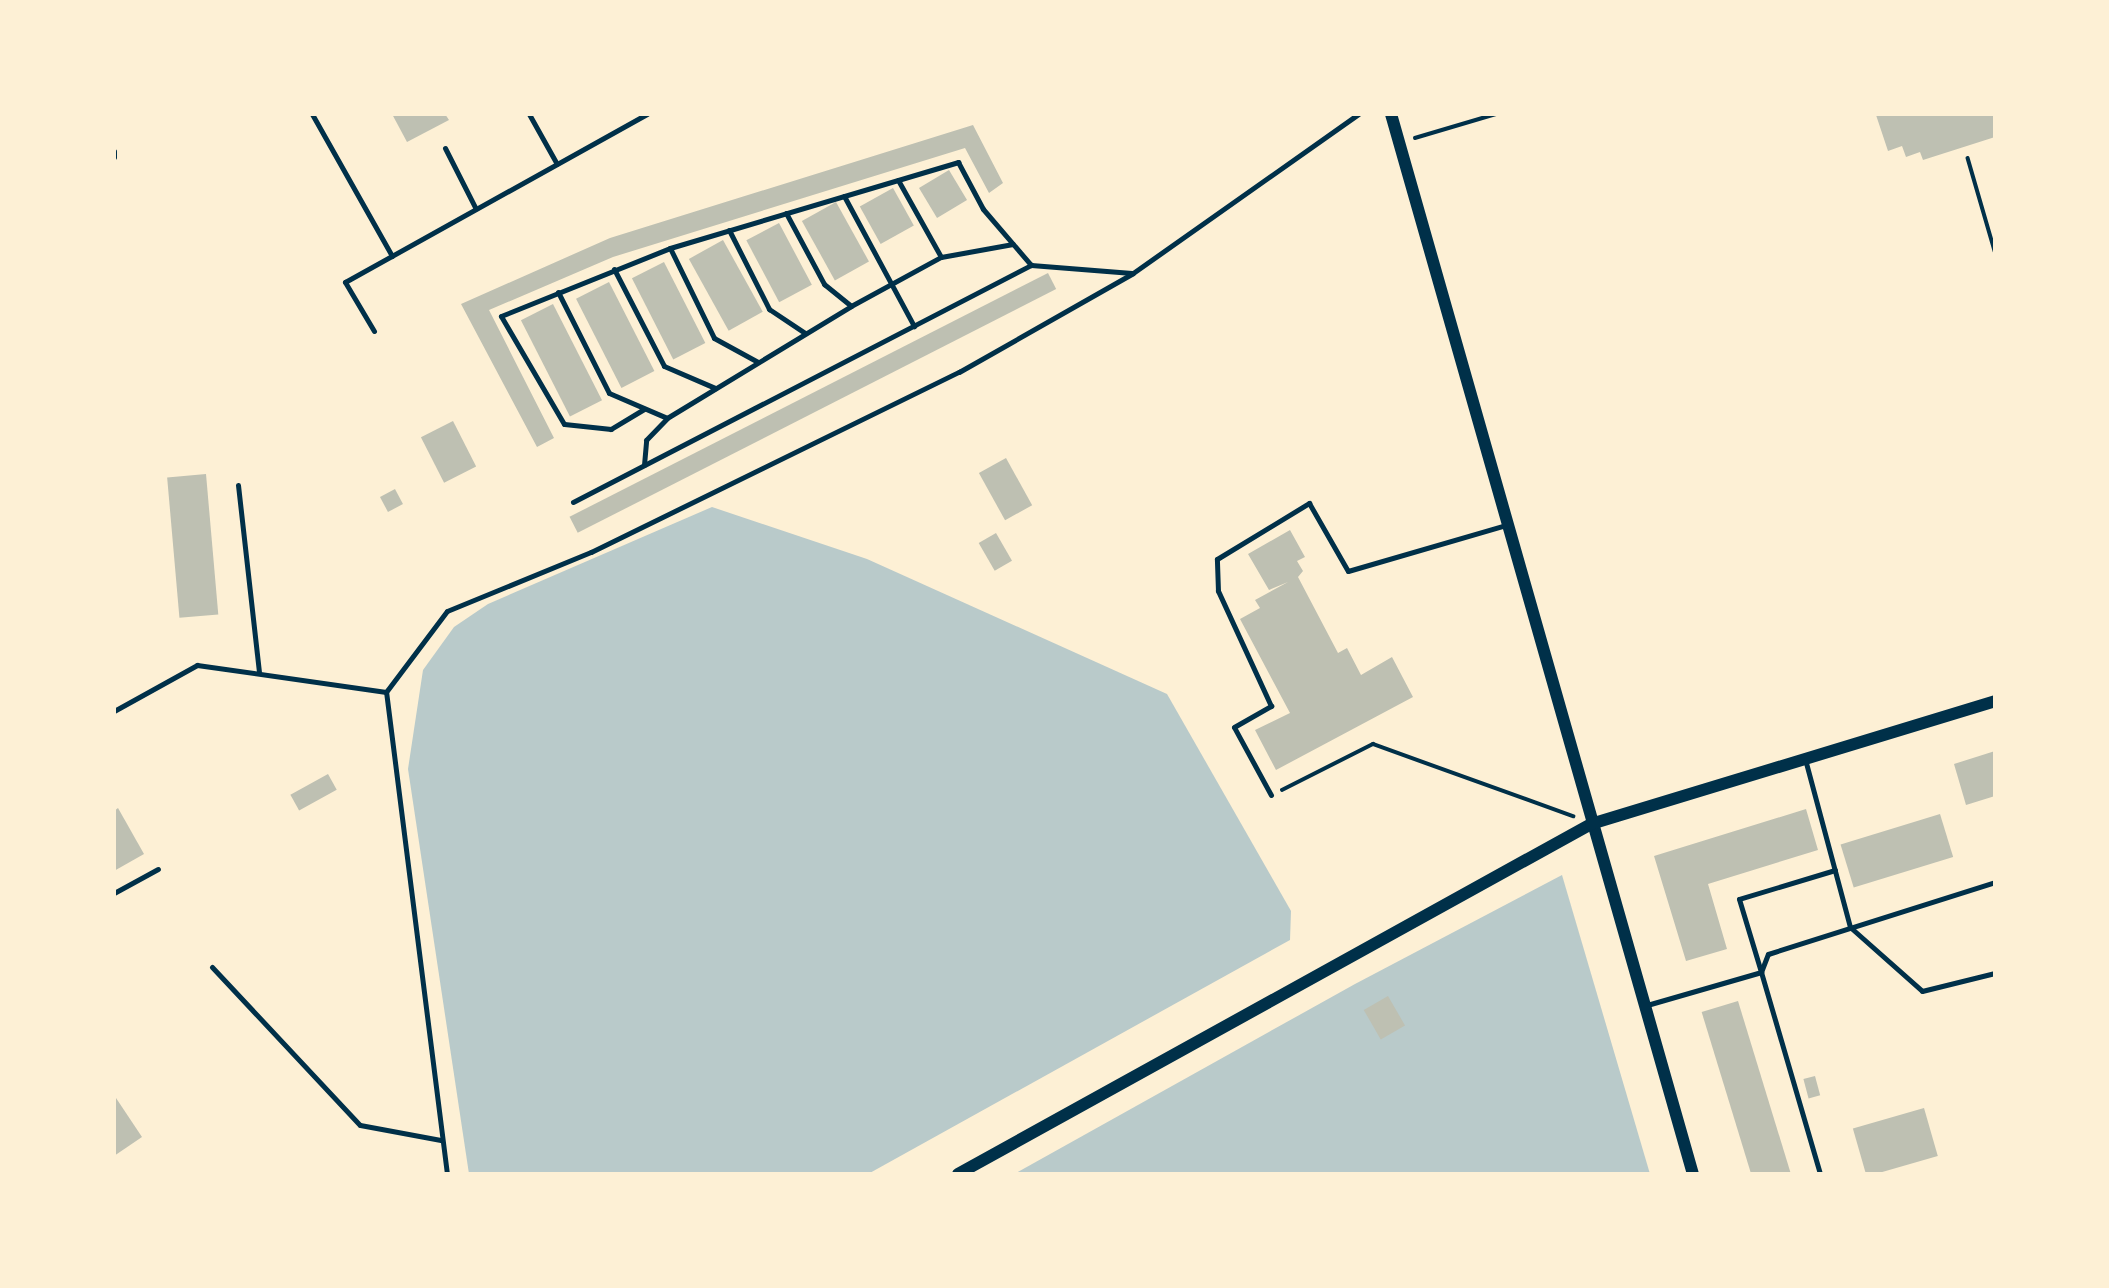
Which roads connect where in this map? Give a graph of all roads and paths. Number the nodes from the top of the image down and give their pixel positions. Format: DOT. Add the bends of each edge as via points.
graph roads {
  1 [pos="312,114"];
  2 [pos="529,114"];
  3 [pos="647,114"];
  4 [pos="1358,114"];
  5 [pos="1391,114"];
  6 [pos="1496,114"];
  7 [pos="1398,143"];
  8 [pos="445,148"];
  9 [pos="114,151"];
  10 [pos="114,157"];
  11 [pos="1968,158"];
  12 [pos="557,164"];
  13 [pos="898,180"];
  14 [pos="844,196"];
  15 [pos="476,209"];
  16 [pos="786,213"];
  17 [pos="729,230"];
  18 [pos="1013,244"];
  19 [pos="670,248"];
  20 [pos="1995,251"];
  21 [pos="392,256"];
  22 [pos="941,257"];
  23 [pos="1031,265"];
  24 [pos="614,268"];
  25 [pos="1133,273"];
  26 [pos="891,282"];
  27 [pos="558,292"];
  28 [pos="851,306"];
  29 [pos="914,326"];
  30 [pos="374,331"];
  31 [pos="805,333"];
  32 [pos="758,362"];
  33 [pos="715,388"];
  34 [pos="644,409"];
  35 [pos="667,418"];
  36 [pos="643,465"];
  37 [pos="238,485"];
  38 [pos="573,502"];
  39 [pos="1507,524"];
  40 [pos="259,672"];
  41 [pos="386,692"];
  42 [pos="1995,701"];
  43 [pos="114,711"];
  44 [pos="1805,759"];
  45 [pos="1271,795"];
  46 [pos="1591,824"];
  47 [pos="158,869"];
  48 [pos="1835,870"];
  49 [pos="1995,881"];
  50 [pos="114,893"];
  51 [pos="1850,927"];
  52 [pos="212,967"];
  53 [pos="1761,972"];
  54 [pos="1995,973"];
  55 [pos="1644,1006"];
  56 [pos="441,1140"];
  57 [pos="447,1174"];
  58 [pos="958,1174"];
  59 [pos="1693,1174"];
  60 [pos="1820,1174"];
  1 -- 21 [label="lane"];
  2 -- 12 [label="lane"];
  3 -- 12 [label="lane"];
  4 -- 25 [label="lane"];
  5 -- 7 [label="street"];
  6 -- 7 [label="path"];
  7 -- 39 [label="street"];
  8 -- 15 [label="lane"];
  9 -- 10 [label="lane"];
  11 -- 20 [label="path"];
  12 -- 15 [label="lane"];
  13 -- 14 [label="lane"];
  13 -- 18 [label="lane" via="958,162 983,209"];
  13 -- 22 [label="lane"];
  14 -- 16 [label="lane"];
  14 -- 26 [label="lane"];
  15 -- 21 [label="lane"];
  16 -- 17 [label="lane"];
  16 -- 28 [label="lane" via="824,284"];
  17 -- 19 [label="lane"];
  17 -- 31 [label="lane" via="769,309"];
  18 -- 22 [label="lane"];
  18 -- 23 [label="lane"];
  19 -- 24 [label="lane"];
  19 -- 32 [label="lane" via="715,338"];
  21 -- 30 [label="lane" via="345,282"];
  22 -- 26 [label="lane"];
  23 -- 25 [label="lane"];
  23 -- 29 [label="lane"];
  24 -- 27 [label="lane"];
  24 -- 33 [label="lane" via="664,366"];
  25 -- 41 [label="lane" via="959,372 591,552 447,611"];
  26 -- 28 [label="lane"];
  26 -- 29 [label="lane"];
  27 -- 34 [label="lane" via="609,393"];
  27 -- 34 [label="lane" via="501,316 564,424 611,429"];
  28 -- 31 [label="lane"];
  29 -- 36 [label="lane"];
  31 -- 32 [label="lane"];
  32 -- 33 [label="lane"];
  33 -- 35 [label="lane"];
  34 -- 35 [label="lane"];
  35 -- 36 [label="lane" via="646,440"];
  36 -- 38 [label="lane"];
  37 -- 40 [label="lane"];
  39 -- 45 [label="lane" via="1348,572 1309,503 1217,559 1219,591 1271,706 1234,727"];
  39 -- 46 [label="street"];
  40 -- 41 [label="lane"];
  40 -- 43 [label="lane" via="197,664"];
  41 -- 56 [label="lane"];
  42 -- 44 [label="street"];
  44 -- 46 [label="street"];
  44 -- 48 [label="lane"];
  45 -- 46 [label="path" via="1373,744"];
  46 -- 55 [label="street"];
  46 -- 58 [label="street"];
  47 -- 50 [label="lane"];
  48 -- 51 [label="lane"];
  48 -- 53 [label="lane" via="1740,899"];
  49 -- 51 [label="lane"];
  51 -- 53 [label="lane" via="1768,954"];
  51 -- 54 [label="lane" via="1922,991"];
  52 -- 56 [label="lane" via="360,1125"];
  53 -- 55 [label="lane"];
  53 -- 60 [label="lane"];
  55 -- 59 [label="street"];
  56 -- 57 [label="lane"];
}
